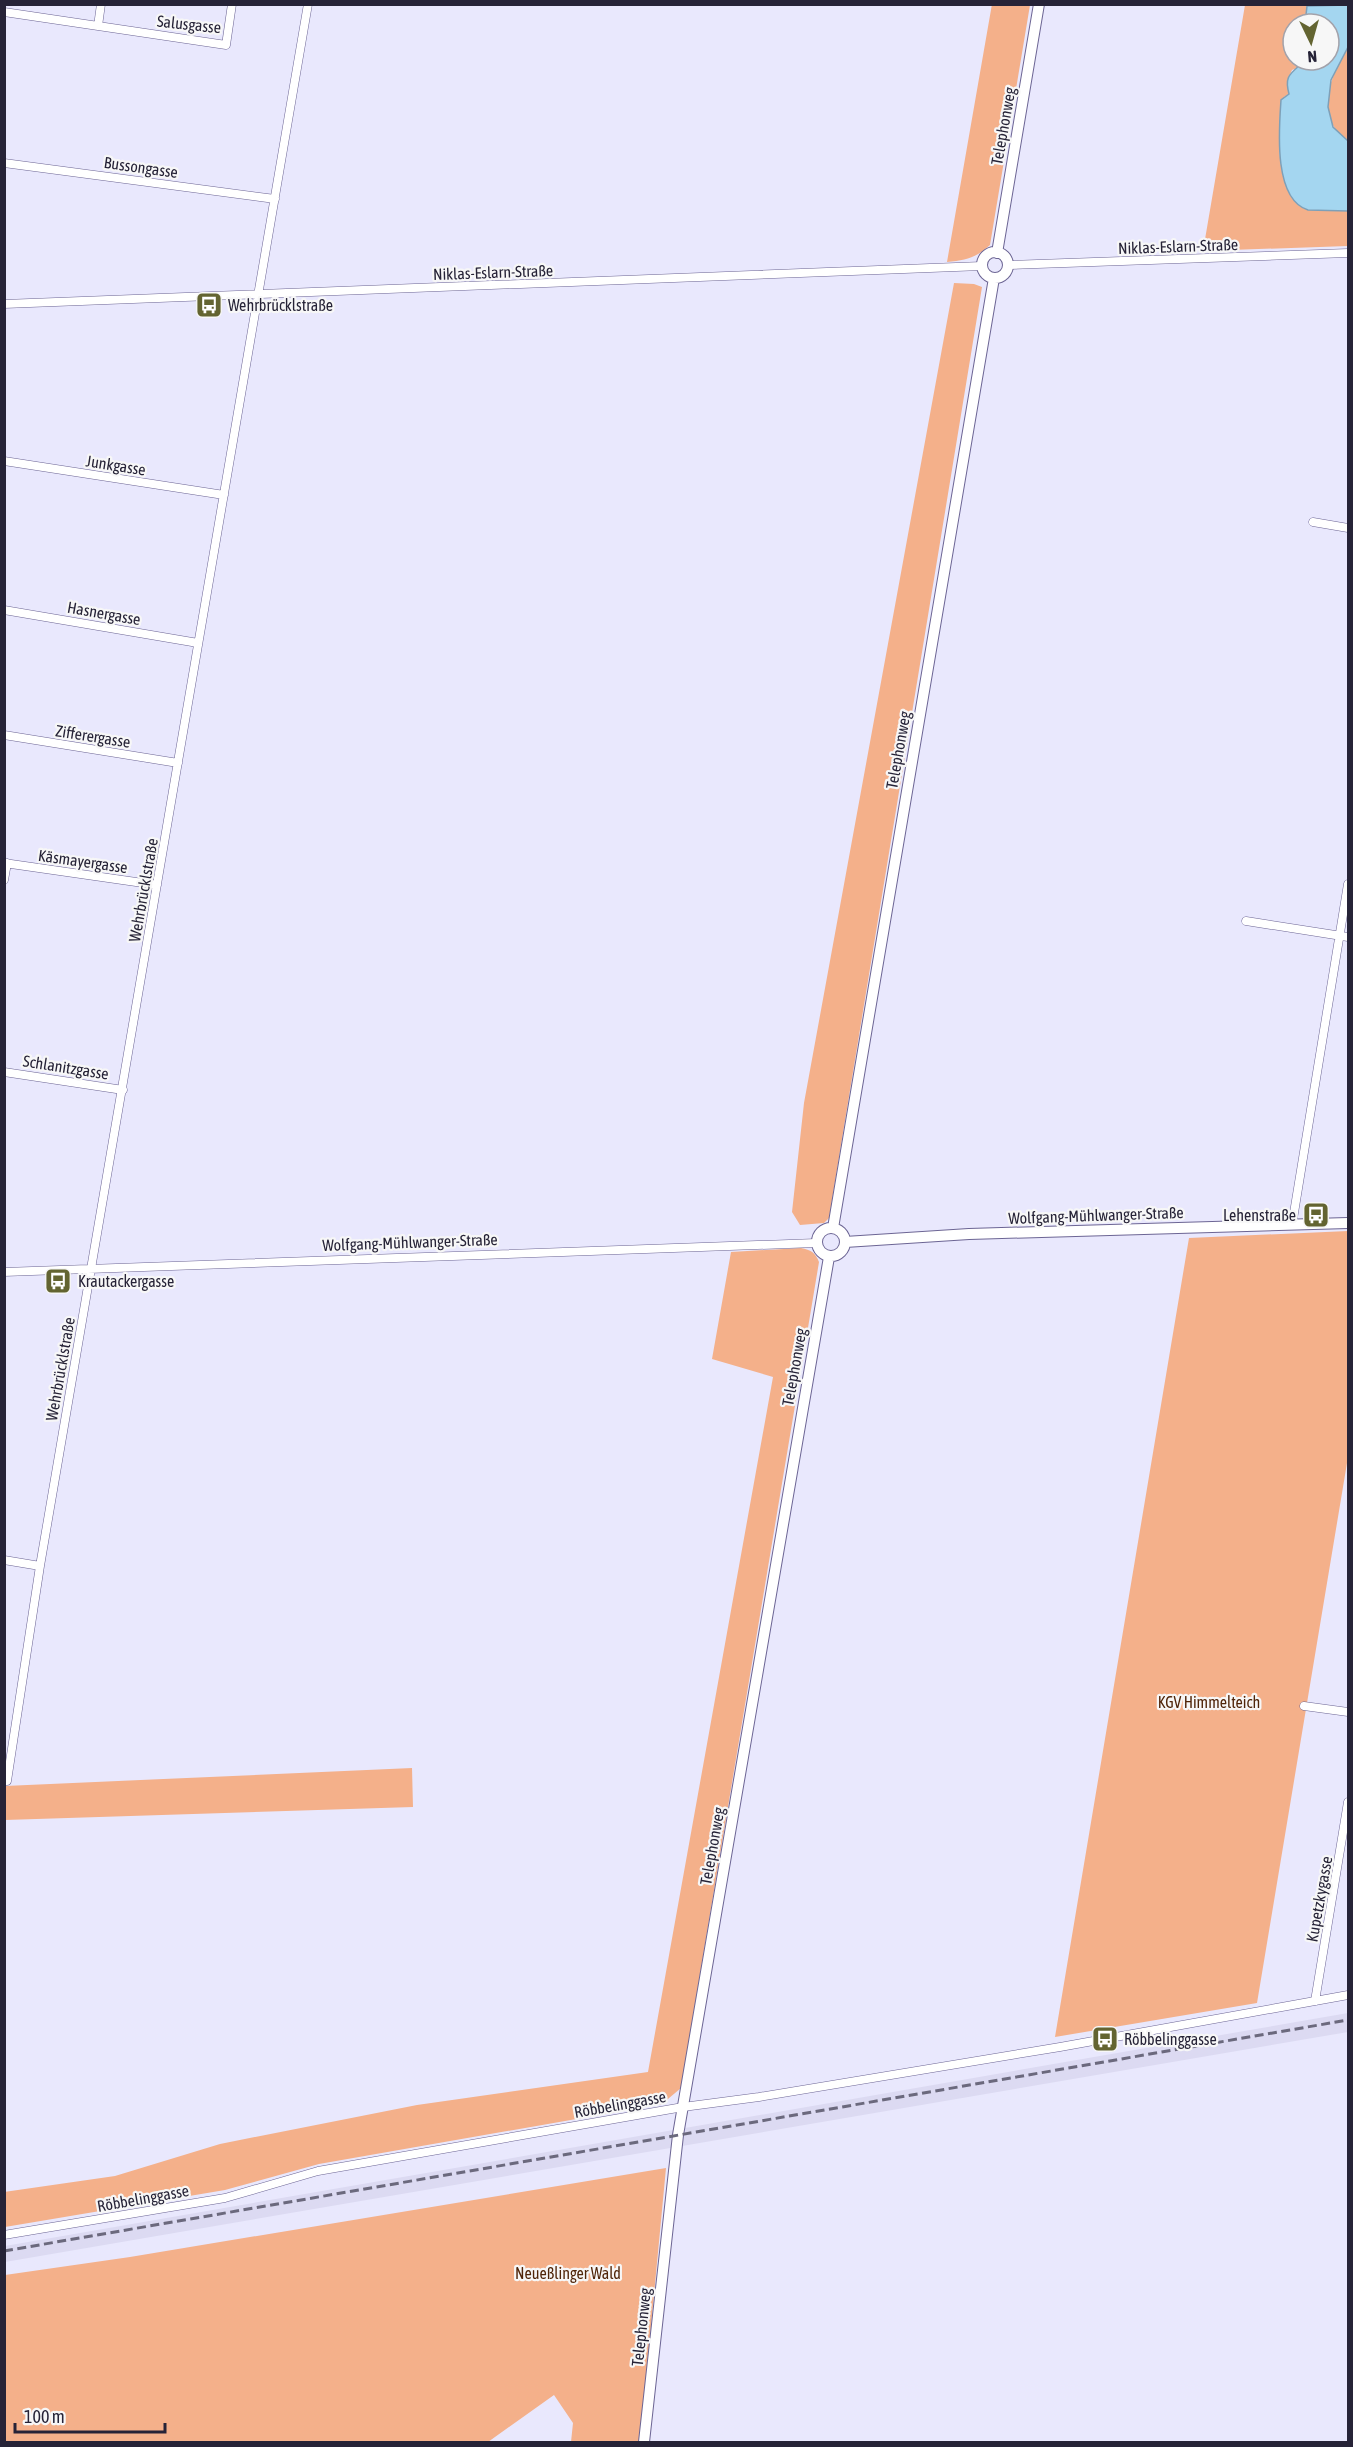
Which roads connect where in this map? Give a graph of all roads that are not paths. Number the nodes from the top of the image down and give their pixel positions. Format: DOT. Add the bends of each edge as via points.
graph roads {
  1 [pos="101,4"];
  2 [pos="232,4"];
  3 [pos="308,4"];
  4 [pos="1039,4"];
  5 [pos="4,12"];
  6 [pos="98,26"];
  7 [pos="4,163"];
  8 [pos="274,199"];
  9 [pos="1348,252"];
  10 [pos="997,253"];
  11 [pos="1008,265"];
  12 [pos="982,266"];
  13 [pos="994,278"];
  14 [pos="258,295"];
  15 [pos="4,304"];
  16 [pos="4,461"];
  17 [pos="224,495"];
  18 [pos="1313,522"];
  19 [pos="1348,528"];
  20 [pos="4,610"];
  21 [pos="198,643"];
  22 [pos="4,735"];
  23 [pos="178,763"];
  24 [pos="6,863"];
  25 [pos="4,880"];
  26 [pos="1348,884"];
  27 [pos="157,885"];
  28 [pos="1246,921"];
  29 [pos="1344,936"];
  30 [pos="4,1072"];
  31 [pos="123,1090"];
  32 [pos="1348,1223"];
  33 [pos="1292,1225"];
  34 [pos="832,1228"];
  35 [pos="845,1242"];
  36 [pos="816,1243"];
  37 [pos="828,1257"];
  38 [pos="91,1269"];
  39 [pos="4,1272"];
  40 [pos="4,1560"];
  41 [pos="40,1566"];
  42 [pos="1304,1706"];
  43 [pos="1348,1712"];
  44 [pos="6,1781"];
  45 [pos="1348,1802"];
  46 [pos="1348,1995"];
  47 [pos="1315,2001"];
  48 [pos="683,2107"];
  49 [pos="4,2235"];
  50 [pos="644,2442"];
  1 -- 6 [label="street"];
  2 -- 6 [label="street, Salusgasse" via="226,45"];
  3 -- 8 [label="street, Wehrbrücklstraße"];
  4 -- 10 [label="street, Telephonweg"];
  5 -- 6 [label="street, Salusgasse"];
  7 -- 8 [label="street, Bussongasse"];
  8 -- 14 [label="street, Wehrbrücklstraße"];
  9 -- 11 [label="street, Niklas-Eslarn-Straße"];
  10 -- 11 [label="street" via="1005,257"];
  10 -- 12 [label="street" via="988,254"];
  11 -- 13 [label="street" via="1005,273"];
  12 -- 13 [label="street"];
  12 -- 14 [label="street, Niklas-Eslarn-Straße"];
  13 -- 34 [label="street, Telephonweg"];
  14 -- 15 [label="street, Niklas-Eslarn-Straße"];
  14 -- 17 [label="street, Wehrbrücklstraße"];
  16 -- 17 [label="street, Junkgasse"];
  17 -- 21 [label="street, Wehrbrücklstraße"];
  18 -- 19 [label="street"];
  20 -- 21 [label="street, Hasnergasse"];
  21 -- 23 [label="street, Wehrbrücklstraße"];
  22 -- 23 [label="street, Zifferergasse"];
  23 -- 27 [label="street, Wehrbrücklstraße"];
  24 -- 25 [label="street"];
  24 -- 27 [label="street, Käsmayergasse"];
  26 -- 29 [label="street"];
  27 -- 31 [label="street, Wehrbrücklstraße"];
  28 -- 29 [label="street"];
  29 -- 33 [label="street"];
  30 -- 31 [label="street, Schlanitzgasse"];
  31 -- 38 [label="street, Wehrbrücklstraße"];
  32 -- 33 [label="street, Wolfgang-Mühlwanger-Straße"];
  33 -- 35 [label="street, Wolfgang-Mühlwanger-Straße" via="969,1234"];
  34 -- 35 [label="street" via="842,1232"];
  34 -- 36 [label="street" via="821,1231"];
  35 -- 37 [label="street" via="842,1251"];
  36 -- 37 [label="street"];
  36 -- 38 [label="street, Wolfgang-Mühlwanger-Straße"];
  37 -- 48 [label="street, Telephonweg"];
  38 -- 39 [label="street, Wolfgang-Mühlwanger-Straße"];
  38 -- 41 [label="street, Wehrbrücklstraße"];
  40 -- 41 [label="street"];
  41 -- 44 [label="street, Wehrbrücklstraße"];
  42 -- 43 [label="street"];
  45 -- 47 [label="street, Kupetzkygasse"];
  46 -- 47 [label="street, Röbbelinggasse"];
  47 -- 48 [label="street, Röbbelinggasse"];
  48 -- 49 [label="street, Röbbelinggasse" via="318,2171 225,2198"];
  48 -- 50 [label="street, Telephonweg"];
}
